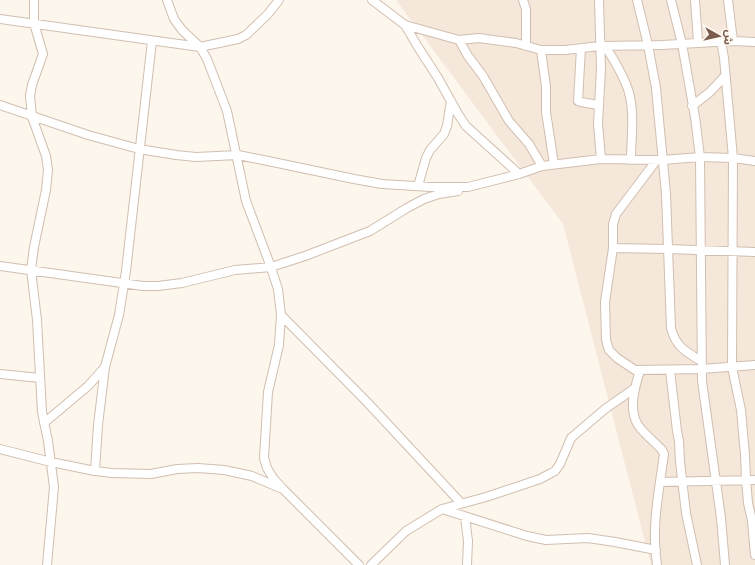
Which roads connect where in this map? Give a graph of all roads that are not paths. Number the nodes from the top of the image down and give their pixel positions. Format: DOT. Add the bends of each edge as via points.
graph roads {
  1 [pos="34,0"];
  2 [pos="167,0"];
  3 [pos="279,0"];
  4 [pos="372,0"];
  5 [pos="599,0"];
  6 [pos="637,0"];
  7 [pos="671,0"];
  8 [pos="695,0"];
  9 [pos="728,0"];
  10 [pos="522,1"];
  11 [pos="0,19"];
  12 [pos="34,24"];
  13 [pos="406,25"];
  14 [pos="460,40"];
  15 [pos="152,41"];
  16 [pos="721,41"];
  17 [pos="733,41"];
  18 [pos="698,42"];
  19 [pos="755,42"];
  20 [pos="682,44"];
  21 [pos="648,45"];
  22 [pos="526,46"];
  23 [pos="602,46"];
  24 [pos="200,47"];
  25 [pos="581,48"];
  26 [pos="541,50"];
  27 [pos="725,76"];
  28 [pos="451,101"];
  29 [pos="0,105"];
  30 [pos="598,105"];
  31 [pos="692,106"];
  32 [pos="32,117"];
  33 [pos="139,149"];
  34 [pos="238,156"];
  35 [pos="700,157"];
  36 [pos="733,158"];
  37 [pos="601,160"];
  38 [pos="631,160"];
  39 [pos="660,160"];
  40 [pos="755,161"];
  41 [pos="554,164"];
  42 [pos="542,166"];
  43 [pos="519,174"];
  44 [pos="418,186"];
  45 [pos="468,187"];
  46 [pos="613,248"];
  47 [pos="668,249"];
  48 [pos="700,250"];
  49 [pos="733,251"];
  50 [pos="755,252"];
  51 [pos="0,266"];
  52 [pos="271,267"];
  53 [pos="31,270"];
  54 [pos="124,282"];
  55 [pos="281,315"];
  56 [pos="701,365"];
  57 [pos="755,365"];
  58 [pos="105,367"];
  59 [pos="732,367"];
  60 [pos="640,370"];
  61 [pos="670,370"];
  62 [pos="0,374"];
  63 [pos="40,378"];
  64 [pos="635,388"];
  65 [pos="44,423"];
  66 [pos="0,449"];
  67 [pos="51,462"];
  68 [pos="95,471"];
  69 [pos="746,479"];
  70 [pos="715,480"];
  71 [pos="755,480"];
  72 [pos="660,482"];
  73 [pos="683,482"];
  74 [pos="283,490"];
  75 [pos="461,503"];
  76 [pos="442,509"];
  77 [pos="465,516"];
  78 [pos="656,550"];
  79 [pos="755,555"];
  80 [pos="47,565"];
  81 [pos="359,565"];
  82 [pos="371,565"];
  83 [pos="467,565"];
  84 [pos="657,565"];
  85 [pos="697,565"];
  86 [pos="725,565"];
  1 -- 12 [label="street"];
  2 -- 24 [label="street" via="174,20"];
  3 -- 24 [label="street" via="246,35"];
  4 -- 13 [label="street"];
  5 -- 23 [label="street"];
  6 -- 21 [label="street"];
  7 -- 20 [label="street"];
  8 -- 18 [label="street"];
  9 -- 17 [label="street"];
  10 -- 22 [label="street" via="526,9"];
  11 -- 12 [label="street"];
  12 -- 15 [label="street"];
  12 -- 32 [label="street" via="43,54 30,96"];
  13 -- 14 [label="street"];
  13 -- 28 [label="street"];
  14 -- 22 [label="street" via="479,38"];
  14 -- 42 [label="street" via="509,121"];
  15 -- 24 [label="street"];
  15 -- 33 [label="street"];
  16 -- 17 [label="street"];
  16 -- 18 [label="street"];
  16 -- 27 [label="street"];
  17 -- 19 [label="street"];
  18 -- 20 [label="street"];
  20 -- 21 [label="street"];
  20 -- 31 [label="street"];
  21 -- 23 [label="street"];
  21 -- 39 [label="street" via="656,88"];
  22 -- 26 [label="street"];
  23 -- 25 [label="street"];
  23 -- 30 [label="street"];
  23 -- 38 [label="street" via="615,62 628,92 631,108"];
  24 -- 34 [label="street" via="227,111"];
  25 -- 26 [label="street"];
  25 -- 30 [label="street" via="578,101"];
  26 -- 41 [label="street" via="546,87 546,112"];
  27 -- 31 [label="street"];
  27 -- 36 [label="street"];
  28 -- 43 [label="street" via="466,126"];
  28 -- 44 [label="street" via="444,134 430,150"];
  29 -- 32 [label="street"];
  30 -- 37 [label="street"];
  31 -- 35 [label="street"];
  32 -- 33 [label="street"];
  32 -- 53 [label="street" via="46,156 48,170"];
  33 -- 34 [label="street" via="196,157"];
  33 -- 54 [label="street"];
  34 -- 44 [label="street" via="382,184"];
  34 -- 52 [label="street" via="246,201"];
  35 -- 36 [label="street"];
  35 -- 39 [label="street"];
  35 -- 48 [label="street"];
  36 -- 40 [label="street"];
  36 -- 49 [label="street"];
  37 -- 38 [label="street"];
  37 -- 41 [label="street"];
  38 -- 39 [label="street"];
  39 -- 46 [label="street" via="616,214 613,224"];
  39 -- 47 [label="street" via="666,194"];
  41 -- 42 [label="street"];
  42 -- 43 [label="street"];
  43 -- 45 [label="street"];
  44 -- 45 [label="street"];
  45 -- 52 [label="street" via="424,199 370,230"];
  46 -- 47 [label="street"];
  46 -- 60 [label="street" via="605,302 606,340 609,350 616,358 635,370"];
  47 -- 48 [label="street"];
  47 -- 56 [label="street" via="671,328 682,349"];
  48 -- 49 [label="street"];
  48 -- 56 [label="street"];
  49 -- 50 [label="street"];
  49 -- 59 [label="street"];
  51 -- 53 [label="street"];
  52 -- 54 [label="street" via="235,270 158,286"];
  52 -- 55 [label="street" via="278,289"];
  53 -- 54 [label="street"];
  53 -- 63 [label="street"];
  54 -- 58 [label="street" via="119,315"];
  55 -- 74 [label="street" via="279,345 268,392 264,458 267,468"];
  55 -- 75 [label="street"];
  56 -- 59 [label="street"];
  56 -- 61 [label="street"];
  56 -- 70 [label="street"];
  57 -- 59 [label="street"];
  58 -- 65 [label="street" via="88,386"];
  58 -- 68 [label="street"];
  59 -- 69 [label="street" via="741,410"];
  60 -- 61 [label="street"];
  60 -- 64 [label="street"];
  61 -- 73 [label="street"];
  62 -- 63 [label="street"];
  63 -- 65 [label="street"];
  64 -- 72 [label="street" via="633,409 638,424 664,454"];
  64 -- 75 [label="street" via="571,438 555,471 519,486"];
  65 -- 67 [label="street"];
  66 -- 67 [label="street"];
  67 -- 68 [label="street"];
  67 -- 80 [label="street" via="54,487"];
  68 -- 74 [label="street" via="151,474 178,469 224,470 252,476"];
  69 -- 70 [label="street"];
  69 -- 71 [label="street"];
  69 -- 79 [label="street"];
  70 -- 73 [label="street"];
  70 -- 86 [label="street"];
  72 -- 73 [label="street"];
  72 -- 78 [label="street" via="656,512"];
  73 -- 85 [label="street" via="689,531"];
  74 -- 81 [label="street"];
  75 -- 76 [label="street"];
  76 -- 77 [label="street"];
  76 -- 82 [label="street" via="406,531"];
  77 -- 78 [label="street" via="546,540 588,538"];
  77 -- 83 [label="street"];
  78 -- 84 [label="street"];
}
